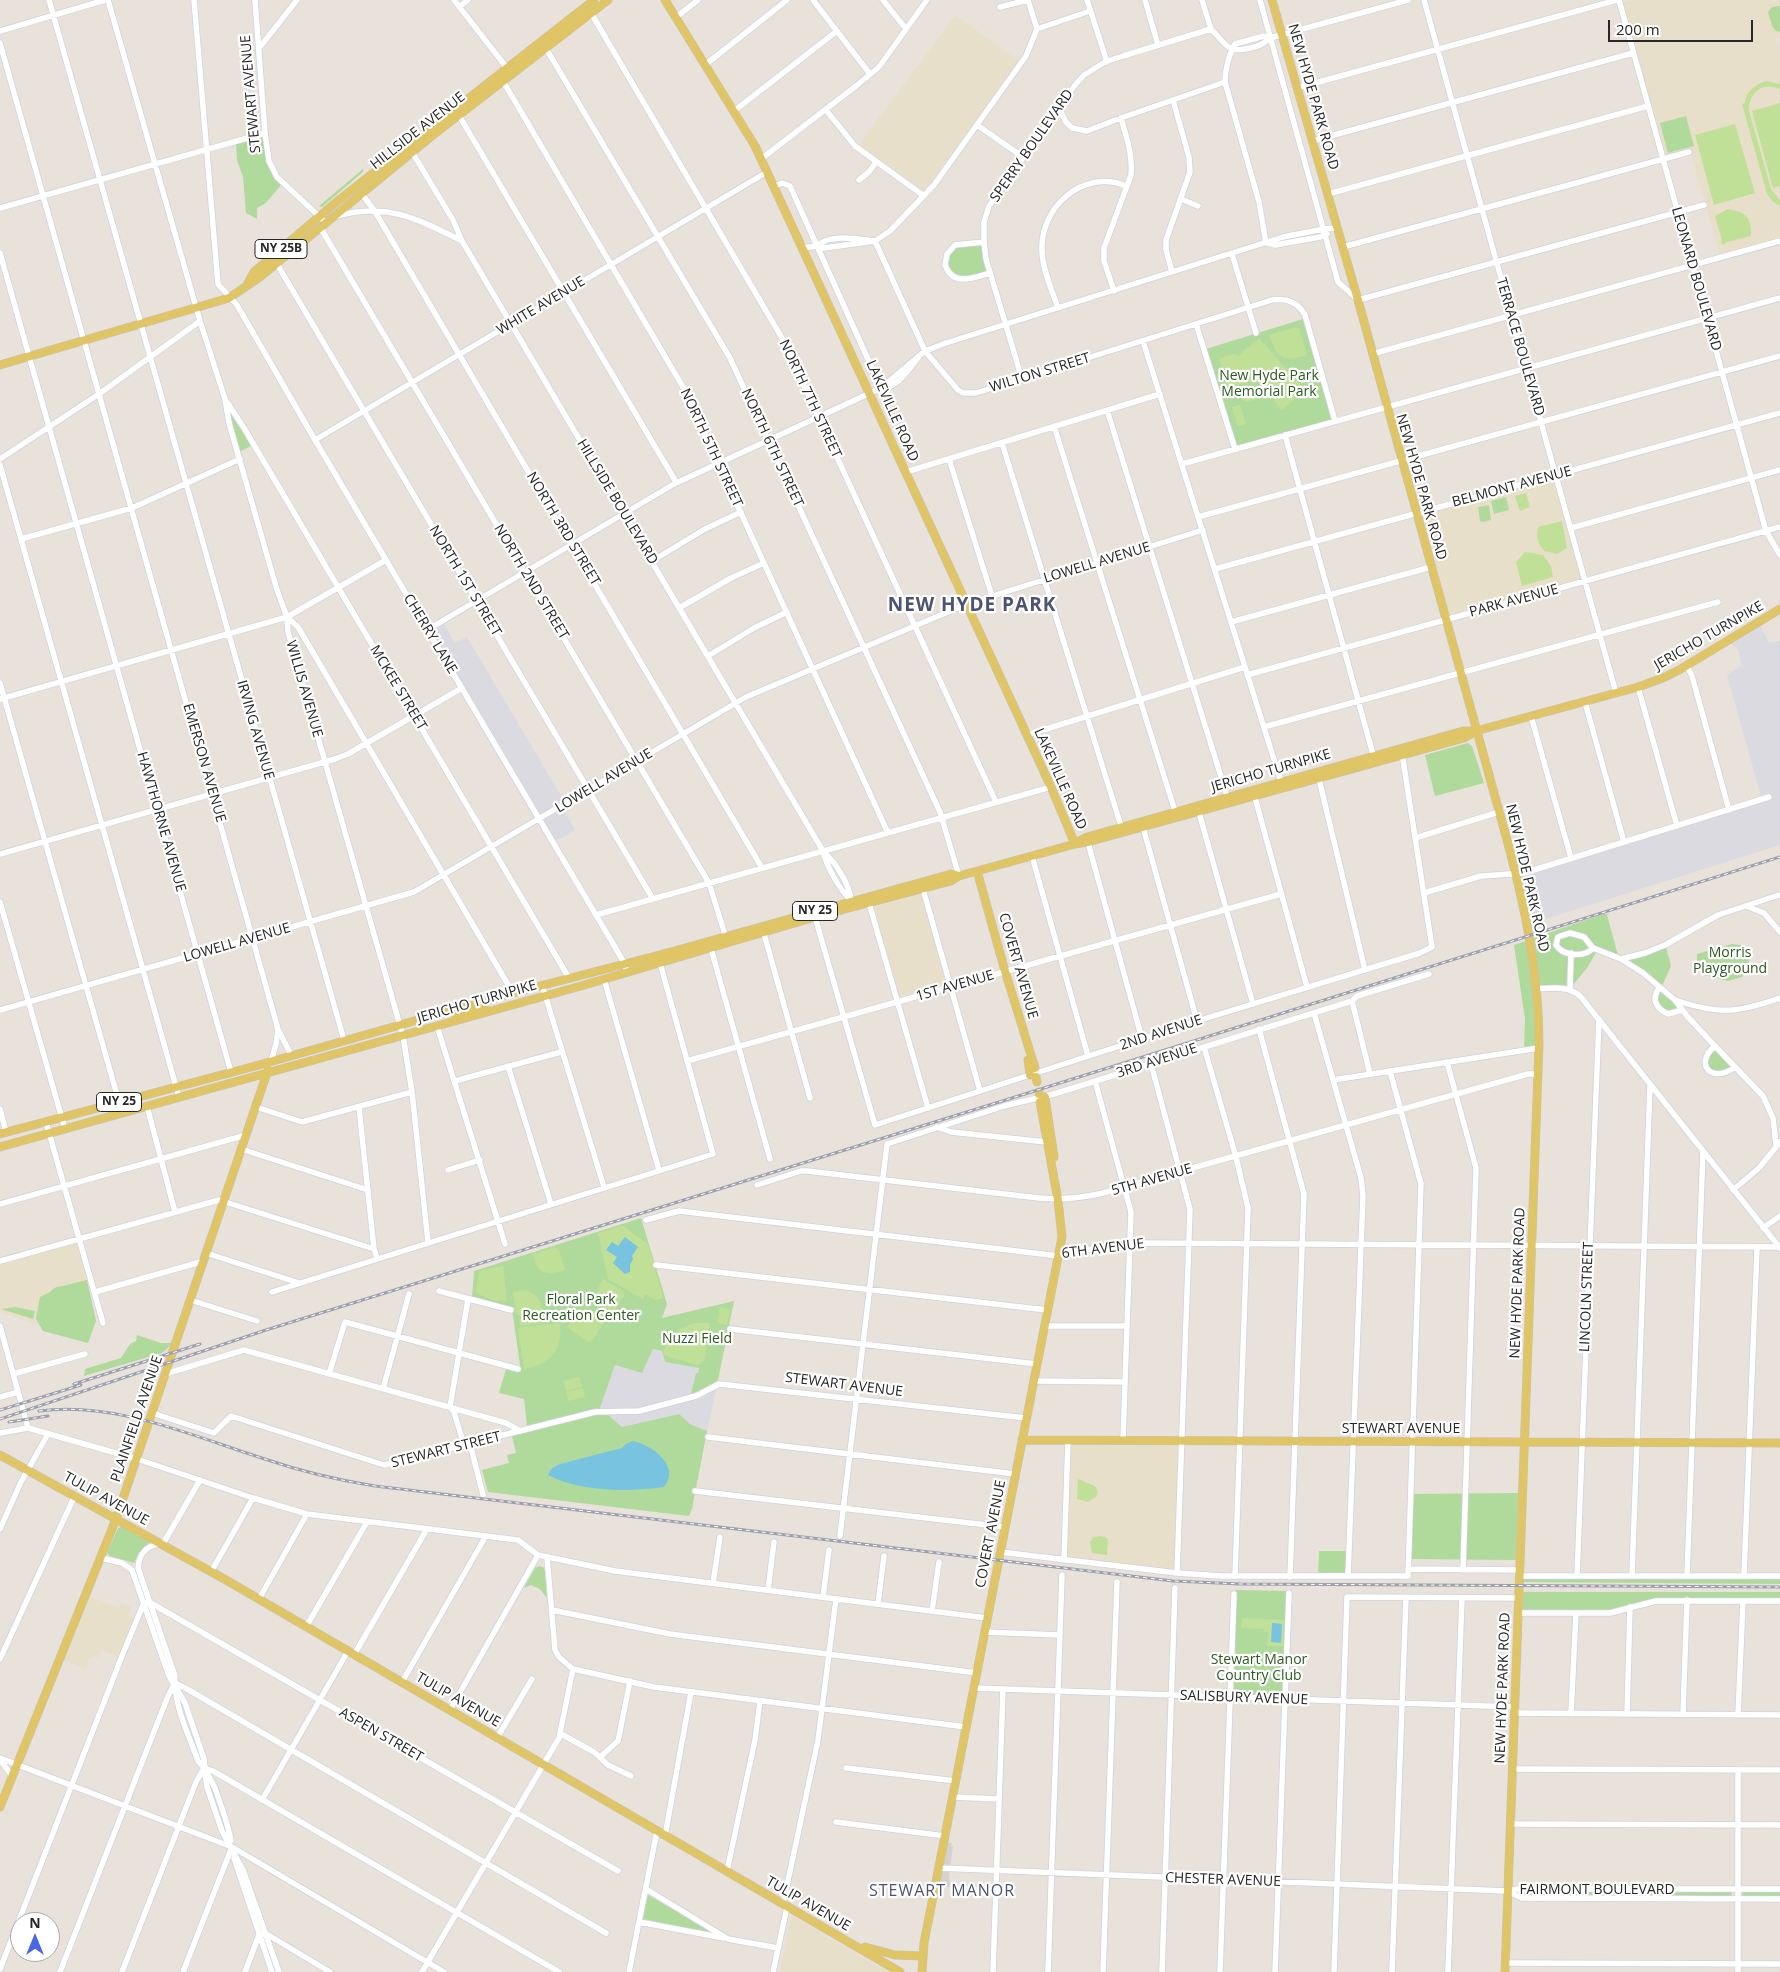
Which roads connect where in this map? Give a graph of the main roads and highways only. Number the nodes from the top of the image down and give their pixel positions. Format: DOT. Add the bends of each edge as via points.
graph roads {
  1 [pos="594,0"];
  2 [pos="608,0"];
  3 [pos="664,0"];
  4 [pos="1272,0"];
  5 [pos="544,44"];
  6 [pos="457,112"];
  7 [pos="246,285"];
  8 [pos="0,365"];
  9 [pos="1780,609"];
  10 [pos="1476,732"];
  11 [pos="1253,793"];
  12 [pos="1227,796"];
  13 [pos="1198,808"];
  14 [pos="1213,808"];
  15 [pos="1088,839"];
  16 [pos="1075,844"];
  17 [pos="977,871"];
  18 [pos="959,876"];
  19 [pos="868,900"];
  20 [pos="853,904"];
  21 [pos="763,929"];
  22 [pos="709,944"];
  23 [pos="510,994"];
  24 [pos="1013,998"];
  25 [pos="455,1021"];
  26 [pos="271,1061"];
  27 [pos="1035,1068"];
  28 [pos="267,1073"];
  29 [pos="1034,1078"];
  30 [pos="3,1133"];
  31 [pos="0,1147"];
  32 [pos="1054,1180"];
  33 [pos="1022,1440"];
  34 [pos="1525,1442"];
  35 [pos="1780,1443"];
  36 [pos="0,1455"];
  37 [pos="116,1519"];
  38 [pos="0,1807"];
  39 [pos="853,1944"];
  40 [pos="922,1956"];
  41 [pos="900,1972"];
  42 [pos="922,1972"];
  43 [pos="1505,1972"];
  1 -- 5 [label="main road, HILLSIDE AVENUE / NY 25B"];
  2 -- 5 [label="main road, HILLSIDE AVENUE / NY 25B"];
  3 -- 16 [label="main road, LAKEVILLE ROAD" via="761,159"];
  4 -- 10 [label="main road, NEW HYDE PARK ROAD"];
  5 -- 6 [label="main road, HILLSIDE AVENUE / NY 25B" via="503,81"];
  5 -- 6 [label="main road, HILLSIDE AVENUE / NY 25B" via="507,68"];
  6 -- 7 [label="main road, HILLSIDE AVENUE / NY 25B" via="277,264"];
  6 -- 7 [label="main road, HILLSIDE AVENUE / NY 25B" via="319,216 254,272"];
  7 -- 8 [label="main road, HILLSIDE AVENUE / NY 25B" via="229,298"];
  9 -- 10 [label="main road, JERICHO TURNPIKE / NY 25" via="1663,678"];
  10 -- 11 [label="main road, JERICHO TURNPIKE / NY 25" via="1463,731"];
  10 -- 34 [label="main road, NEW HYDE PARK ROAD" via="1528,927 1537,989 1539,1048"];
  11 -- 12 [label="main road, JERICHO TURNPIKE / NY 25"];
  11 -- 14 [label="main road, JERICHO TURNPIKE / NY 25"];
  12 -- 13 [label="main road, JERICHO TURNPIKE / NY 25"];
  12 -- 14 [label="main road" via="1227,800 1216,803"];
  13 -- 14 [label="main road, JERICHO TURNPIKE / NY 25"];
  13 -- 15 [label="main road, JERICHO TURNPIKE / NY 25" via="1143,827"];
  13 -- 15 [label="main road, JERICHO TURNPIKE / NY 25" via="1121,826"];
  15 -- 16 [label="main road, JERICHO TURNPIKE / NY 25"];
  16 -- 17 [label="main road, JERICHO TURNPIKE / NY 25"];
  17 -- 18 [label="main road, JERICHO TURNPIKE / NY 25"];
  17 -- 24 [label="main road, COVERT AVENUE"];
  18 -- 19 [label="main road, JERICHO TURNPIKE / NY 25" via="924,889"];
  18 -- 19 [label="main road, JERICHO TURNPIKE / NY 25" via="951,874"];
  19 -- 20 [label="main road, JERICHO TURNPIKE / NY 25"];
  20 -- 21 [label="main road, JERICHO TURNPIKE / NY 25"];
  20 -- 21 [label="main road, JERICHO TURNPIKE / NY 25"];
  21 -- 22 [label="main road, JERICHO TURNPIKE / NY 25"];
  22 -- 23 [label="main road, JERICHO TURNPIKE / NY 25"];
  22 -- 25 [label="main road, JERICHO TURNPIKE / NY 25" via="628,973"];
  23 -- 25 [label="main road" via="456,1015"];
  23 -- 26 [label="main road, JERICHO TURNPIKE / NY 25"];
  24 -- 27 [label="main road, COVERT AVENUE"];
  24 -- 29 [label="main road"];
  25 -- 28 [label="main road, JERICHO TURNPIKE / NY 25"];
  26 -- 28 [label="main road, PLAINFIELD AVENUE"];
  26 -- 30 [label="main road, JERICHO TURNPIKE / NY 25"];
  28 -- 31 [label="main road, JERICHO TURNPIKE / NY 25"];
  28 -- 37 [label="main road, PLAINFIELD AVENUE"];
  32 -- 32 [label="main road, COVERT AVENUE" via="1046,1142 1041,1096 1053,1149"];
  32 -- 33 [label="main road, COVERT AVENUE" via="1062,1230 1059,1256"];
  33 -- 34 [label="main road, STEWART AVENUE"];
  33 -- 40 [label="main road, COVERT AVENUE"];
  34 -- 35 [label="main road, STEWART AVENUE"];
  34 -- 43 [label="main road, NEW HYDE PARK ROAD"];
  36 -- 37 [label="main road, TULIP AVENUE"];
  37 -- 38 [label="main road, PLAINFIELD AVENUE"];
  37 -- 39 [label="main road, TULIP AVENUE"];
  39 -- 40 [label="main road" via="895,1955"];
  39 -- 41 [label="main road, TULIP AVENUE"];
  40 -- 42 [label="main road, COVERT AVENUE"];
}
